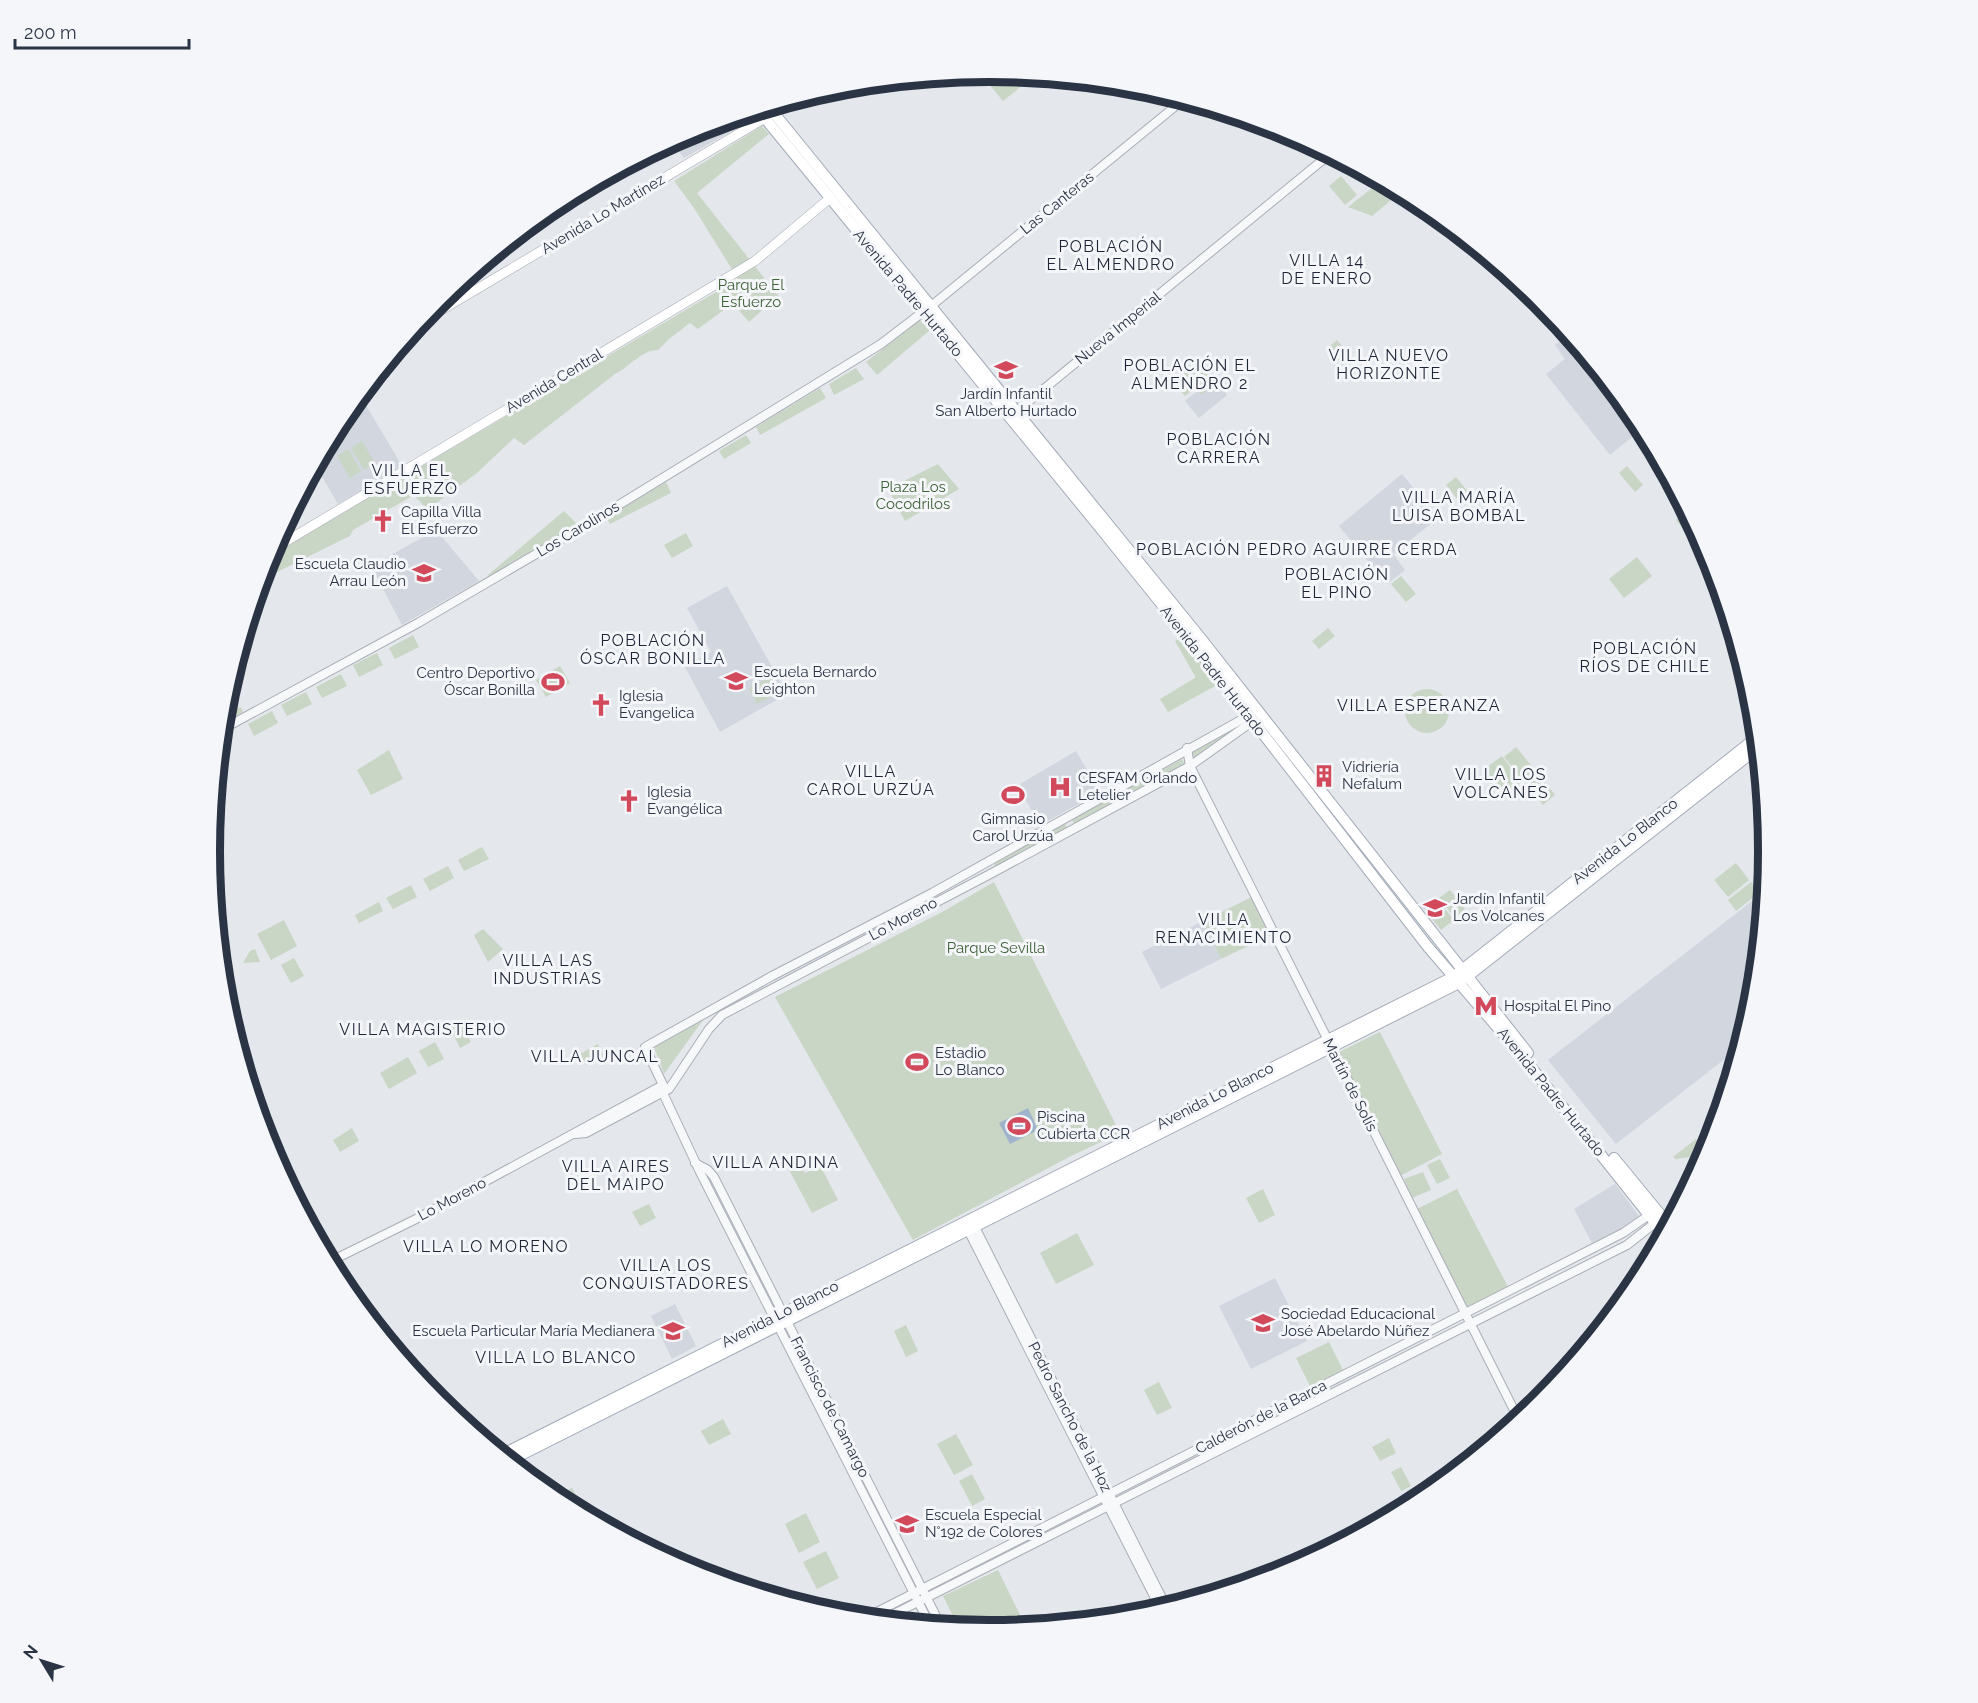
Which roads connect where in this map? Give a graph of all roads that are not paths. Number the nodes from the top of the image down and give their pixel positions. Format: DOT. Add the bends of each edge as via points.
graph roads {
  1 [pos="1176,106"];
  2 [pos="769,115"];
  3 [pos="770,115"];
  4 [pos="755,119"];
  5 [pos="1323,159"];
  6 [pos="830,198"];
  7 [pos="843,198"];
  8 [pos="446,307"];
  9 [pos="927,308"];
  10 [pos="1017,411"];
  11 [pos="286,540"];
  12 [pos="1255,719"];
  13 [pos="231,724"];
  14 [pos="1750,743"];
  15 [pos="1187,748"];
  16 [pos="1751,753"];
  17 [pos="1190,766"];
  18 [pos="1064,818"];
  19 [pos="1073,829"];
  20 [pos="1461,977"];
  21 [pos="1329,1044"];
  22 [pos="645,1047"];
  23 [pos="663,1089"];
  24 [pos="1658,1218"];
  25 [pos="968,1225"];
  26 [pos="1615,1237"];
  27 [pos="1622,1247"];
  28 [pos="337,1258"];
  29 [pos="1466,1314"];
  30 [pos="780,1319"];
  31 [pos="1471,1324"];
  32 [pos="1515,1412"];
  33 [pos="508,1451"];
  34 [pos="515,1457"];
  35 [pos="1106,1495"];
  36 [pos="1111,1505"];
  37 [pos="918,1591"];
  38 [pos="923,1600"];
  39 [pos="1163,1600"];
  40 [pos="1157,1602"];
  41 [pos="876,1612"];
  42 [pos="893,1614"];
  43 [pos="928,1618"];
  44 [pos="936,1619"];
  1 -- 9 [label="street, Las Canteras"];
  2 -- 6 [label="main road, Avenida Padre Hurtado"];
  3 -- 7 [label="main road, Avenida Padre Hurtado"];
  4 -- 8 [label="main road, Avenida Lo Martínez"];
  5 -- 10 [label="street, Nueva Imperial"];
  6 -- 7 [label="main road"];
  6 -- 9 [label="main road, Avenida Padre Hurtado"];
  6 -- 11 [label="main road, Avenida Central" via="755,261"];
  7 -- 9 [label="main road, Avenida Padre Hurtado"];
  9 -- 10 [label="main road, Avenida Padre Hurtado"];
  9 -- 12 [label="main road, Avenida Padre Hurtado"];
  9 -- 13 [label="street, Los Carolinos" via="868,352 591,522 418,623"];
  10 -- 12 [label="main road, Avenida Padre Hurtado" via="1199,636"];
  12 -- 15 [label="street, Lo Moreno"];
  12 -- 17 [label="street, Lo Moreno"];
  12 -- 20 [label="main road, Avenida Padre Hurtado"];
  14 -- 20 [label="main road, Avenida Lo Blanco"];
  15 -- 17 [label="street, Martín de Solís"];
  15 -- 18 [label="street, Lo Moreno"];
  16 -- 20 [label="main road, Avenida Lo Blanco"];
  17 -- 19 [label="street, Lo Moreno"];
  17 -- 21 [label="street, Martín de Solís"];
  18 -- 19 [label="street"];
  18 -- 22 [label="street, Lo Moreno"];
  19 -- 23 [label="street, Lo Moreno" via="722,1015 669,1089"];
  20 -- 21 [label="main road, Avenida Lo Blanco"];
  20 -- 24 [label="main road, Avenida Padre Hurtado"];
  21 -- 25 [label="main road, Avenida Lo Blanco"];
  21 -- 29 [label="street, Martín de Solís"];
  22 -- 23 [label="street, Francisco de Camargo"];
  23 -- 28 [label="street, Lo Moreno" via="586,1133 575,1134"];
  23 -- 30 [label="street, Francisco de Camargo" via="698,1167 714,1177"];
  24 -- 26 [label="street, Calderón de la Barca"];
  24 -- 27 [label="street, Calderón de la Barca"];
  25 -- 30 [label="main road, Avenida Lo Blanco"];
  25 -- 35 [label="street, Pedro Sancho de la Hoz" via="977,1231"];
  26 -- 27 [label="street" via="1616,1245"];
  26 -- 29 [label="street, Calderón de la Barca"];
  27 -- 31 [label="street, Calderón de la Barca"];
  29 -- 31 [label="street, Martín de Solís"];
  29 -- 35 [label="street, Calderón de la Barca"];
  30 -- 33 [label="main road, Avenida Lo Blanco"];
  30 -- 34 [label="main road, Avenida Lo Blanco"];
  30 -- 37 [label="street, Francisco de Camargo"];
  31 -- 32 [label="street, Martín de Solís"];
  31 -- 36 [label="street, Calderón de la Barca"];
  35 -- 36 [label="street, Pedro Sancho de la Hoz"];
  35 -- 37 [label="street, Calderón de la Barca"];
  36 -- 38 [label="street, Calderón de la Barca"];
  36 -- 39 [label="street, Pedro Sancho de la Hoz"];
  36 -- 40 [label="street, Pedro Sancho de la Hoz"];
  37 -- 38 [label="street, Francisco de Camargo"];
  37 -- 41 [label="street, Calderón de la Barca"];
  38 -- 42 [label="street, Calderón de la Barca"];
  38 -- 43 [label="street, Francisco de Camargo"];
  38 -- 44 [label="street, Francisco de Camargo"];
}
